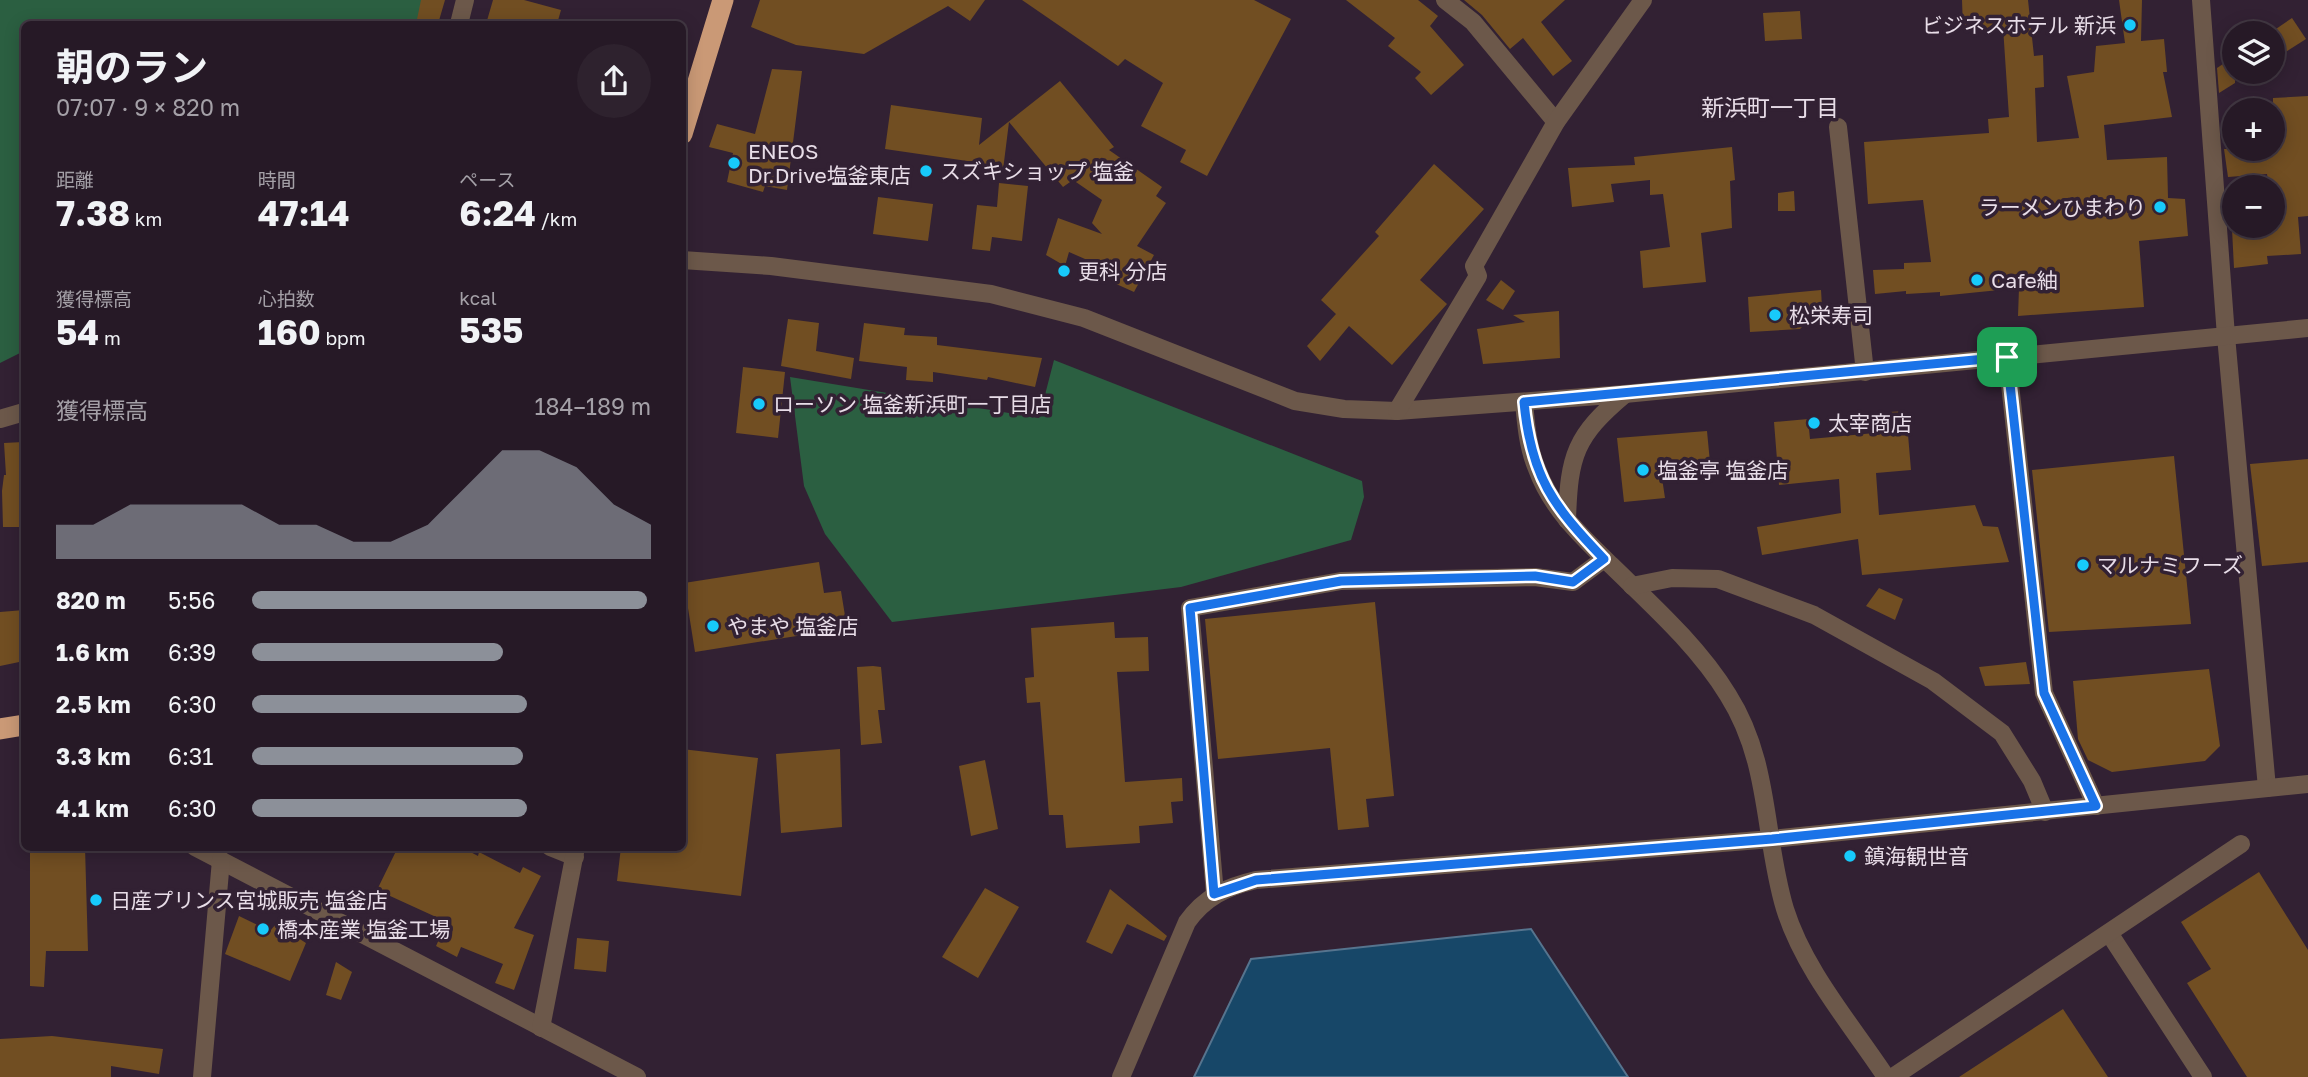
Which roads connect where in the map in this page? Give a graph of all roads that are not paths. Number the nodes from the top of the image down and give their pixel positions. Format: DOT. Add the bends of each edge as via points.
graph roads {
  1 [pos="465,0"];
  2 [pos="723,0"];
  3 [pos="1445,0"];
  4 [pos="1643,0"];
  5 [pos="2201,0"];
  6 [pos="460,21"];
  7 [pos="686,121"];
  8 [pos="1556,122"];
  9 [pos="1839,127"];
  10 [pos="686,260"];
  11 [pos="2308,328"];
  12 [pos="2226,335"];
  13 [pos="2007,357"];
  14 [pos="1865,372"];
  15 [pos="1625,394"];
  16 [pos="1524,402"];
  17 [pos="1396,411"];
  18 [pos="21,413"];
  19 [pos="0,419"];
  20 [pos="1567,520"];
  21 [pos="1604,559"];
  22 [pos="1632,586"];
  23 [pos="21,726"];
  24 [pos="0,729"];
  25 [pos="2308,784"];
  26 [pos="2267,788"];
  27 [pos="2096,806"];
  28 [pos="2045,812"];
  29 [pos="1772,839"];
  30 [pos="2241,844"];
  31 [pos="203,851"];
  32 [pos="575,852"];
  33 [pos="220,860"];
  34 [pos="1214,894"];
  35 [pos="2109,933"];
  36 [pos="541,1028"];
  37 [pos="202,1077"];
  38 [pos="637,1077"];
  39 [pos="1121,1077"];
  40 [pos="1886,1077"];
  41 [pos="1894,1077"];
  42 [pos="2203,1077"];
  1 -- 6 [label="street"];
  2 -- 7 [label="highway"];
  3 -- 8 [label="street" via="1473,22"];
  4 -- 8 [label="street"];
  5 -- 12 [label="street"];
  8 -- 17 [label="street" via="1474,266 1478,276"];
  9 -- 14 [label="street"];
  10 -- 17 [label="street" via="771,266 991,295 1084,318 1296,401 1344,410"];
  11 -- 12 [label="street"];
  12 -- 13 [label="street"];
  12 -- 26 [label="street"];
  13 -- 14 [label="street"];
  13 -- 27 [label="street" via="2044,693"];
  14 -- 15 [label="street"];
  15 -- 16 [label="street"];
  15 -- 20 [label="street" via="1595,419 1576,449 1569,476"];
  16 -- 17 [label="street"];
  16 -- 20 [label="street" via="1537,470"];
  18 -- 19 [label="street"];
  20 -- 21 [label="street"];
  21 -- 22 [label="street"];
  21 -- 34 [label="street" via="1573,582 1535,576 1341,581 1190,608"];
  22 -- 28 [label="street" via="1672,578 1718,579 1814,615 1933,681 2002,733"];
  22 -- 29 [label="street" via="1705,662 1729,695 1750,735"];
  23 -- 24 [label="highway"];
  25 -- 26 [label="street"];
  26 -- 27 [label="street"];
  27 -- 28 [label="street"];
  28 -- 29 [label="street"];
  29 -- 34 [label="street" via="1256,880"];
  29 -- 40 [label="street" via="1793,932"];
  30 -- 35 [label="street"];
  31 -- 33 [label="street"];
  32 -- 36 [label="street"];
  33 -- 36 [label="street"];
  33 -- 37 [label="street"];
  34 -- 39 [label="street" via="1186,922"];
  35 -- 41 [label="street"];
  35 -- 42 [label="street"];
  36 -- 38 [label="street"];
}
